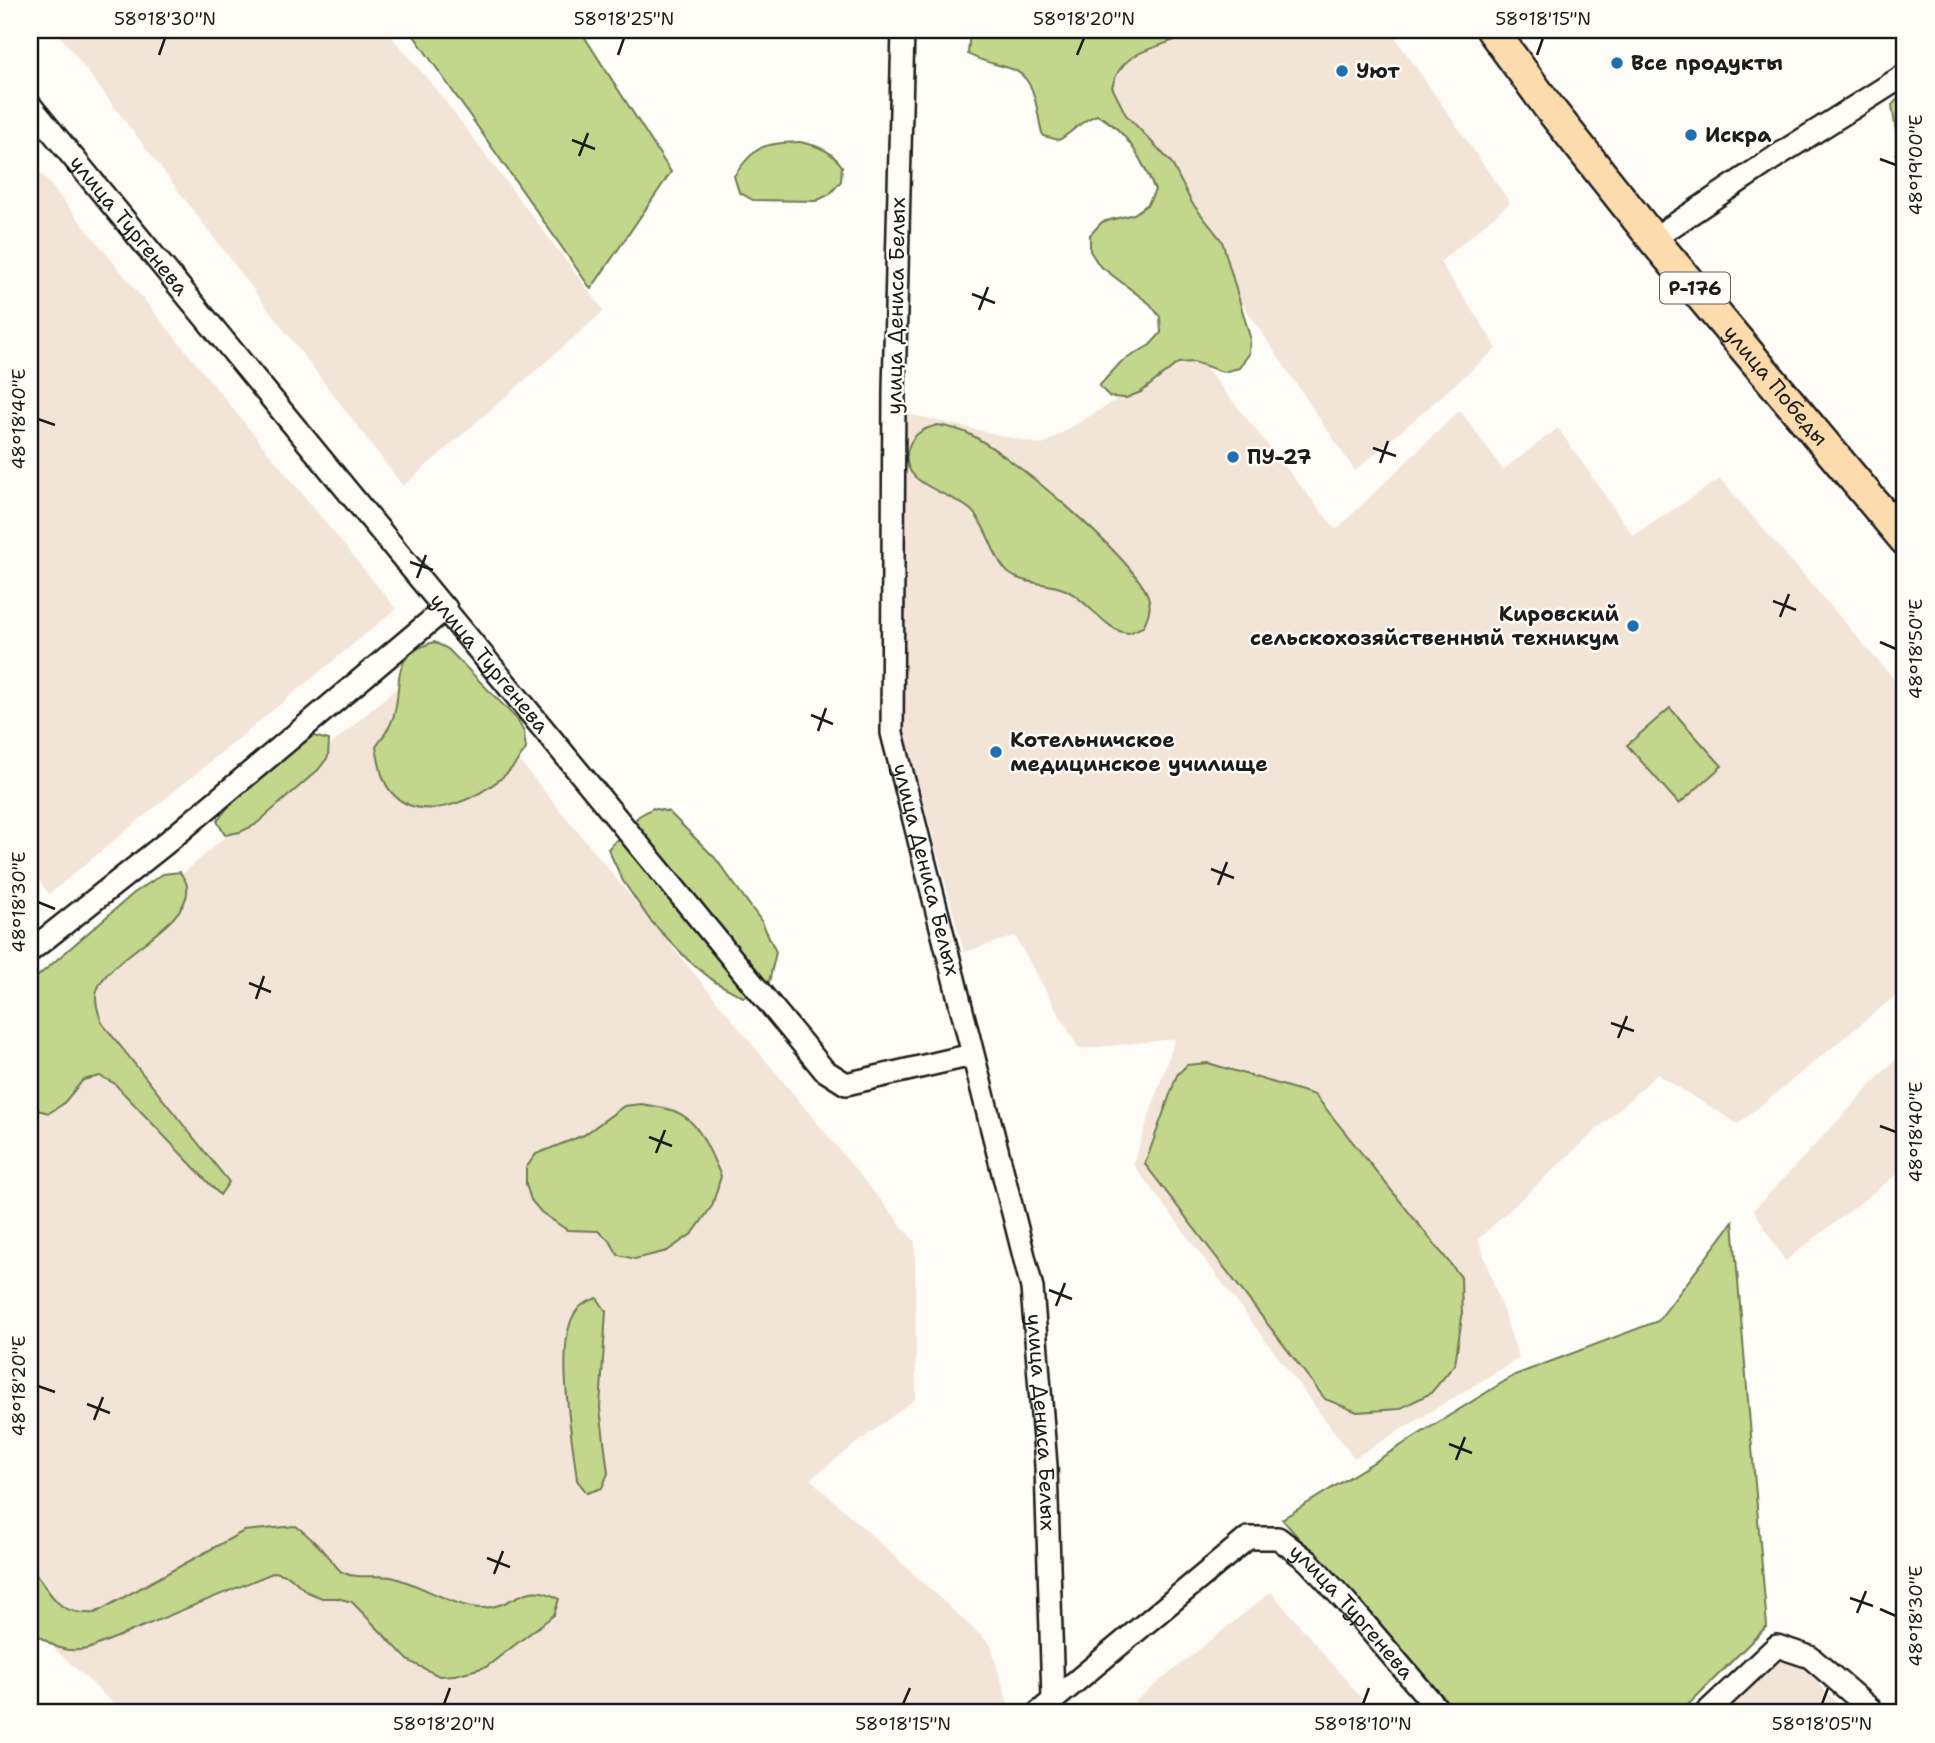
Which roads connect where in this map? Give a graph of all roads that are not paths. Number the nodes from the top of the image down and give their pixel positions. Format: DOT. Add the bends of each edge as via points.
graph roads {
  1 [pos="904,30"];
  2 [pos="1492,30"];
  3 [pos="1905,75"];
  4 [pos="30,105"];
  5 [pos="1653,239"];
  6 [pos="1905,540"];
  7 [pos="446,608"];
  8 [pos="30,951"];
  9 [pos="972,1055"];
  10 [pos="1046,1706"];
  11 [pos="1441,1713"];
  12 [pos="1706,1713"];
  13 [pos="1875,1713"];
  1 -- 9 [label="street, улица Дениса Белых" via="894,390 892,733"];
  2 -- 5 [label="highway, улица Победы / Р-176"];
  3 -- 5 [label="street"];
  4 -- 7 [label="street, улица Тургенева"];
  5 -- 6 [label="highway, улица Победы / Р-176"];
  7 -- 8 [label="street" via="165,845"];
  7 -- 9 [label="street, улица Тургенева" via="824,1070 846,1084"];
  9 -- 10 [label="street, улица Дениса Белых" via="1032,1288 1046,1466"];
  10 -- 11 [label="street, улица Тургенева" via="1248,1538 1278,1538 1308,1561"];
  12 -- 13 [label="street" via="1777,1646 1810,1657"];
}
